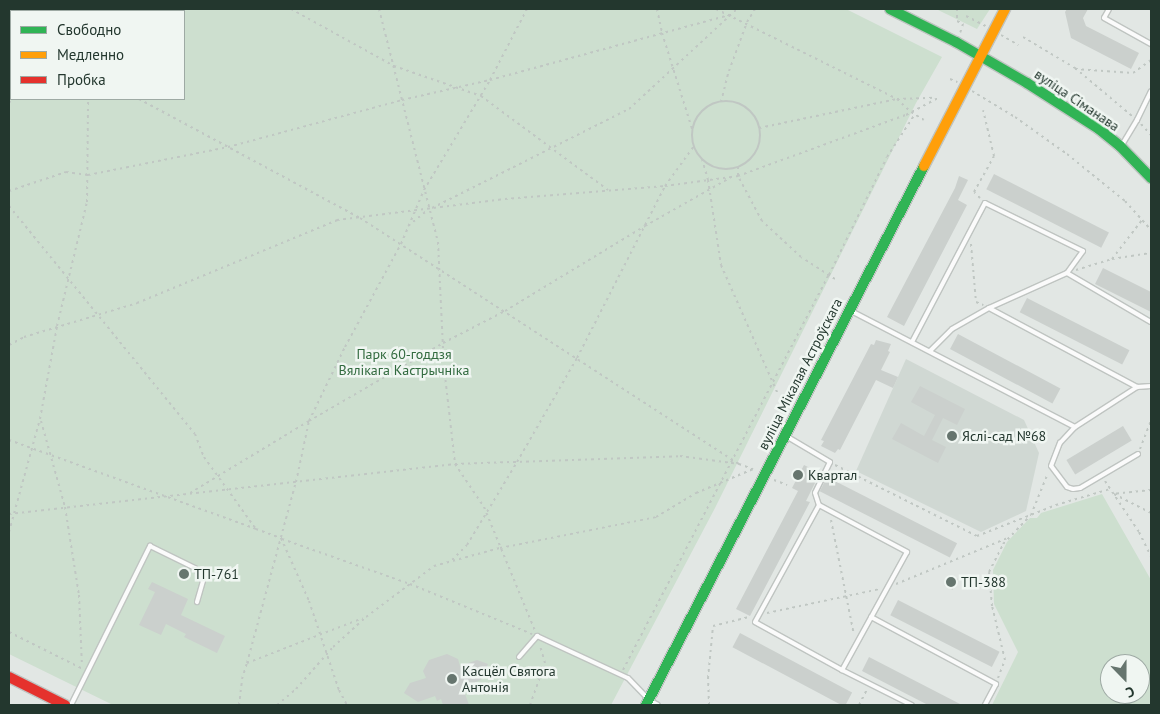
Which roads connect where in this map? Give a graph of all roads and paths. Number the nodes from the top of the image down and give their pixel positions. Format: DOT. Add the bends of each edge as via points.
graph roads {
  1 [pos="291,9"];
  2 [pos="379,9"];
  3 [pos="527,9"];
  4 [pos="657,9"];
  5 [pos="716,9"];
  6 [pos="738,9"];
  7 [pos="755,9"];
  8 [pos="890,9"];
  9 [pos="957,9"];
  10 [pos="1004,9"];
  11 [pos="1109,9"];
  12 [pos="730,15"];
  13 [pos="747,22"];
  14 [pos="662,33"];
  15 [pos="1023,37"];
  16 [pos="956,42"];
  17 [pos="1151,44"];
  18 [pos="980,56"];
  19 [pos="1151,60"];
  20 [pos="394,66"];
  21 [pos="673,66"];
  22 [pos="1074,68"];
  23 [pos="950,79"];
  24 [pos="490,80"];
  25 [pos="965,87"];
  26 [pos="455,88"];
  27 [pos="1151,91"];
  28 [pos="481,96"];
  29 [pos="897,99"];
  30 [pos="88,100"];
  31 [pos="141,100"];
  32 [pos="402,100"];
  33 [pos="721,102"];
  34 [pos="982,110"];
  35 [pos="911,112"];
  36 [pos="915,114"];
  37 [pos="924,120"];
  38 [pos="1137,120"];
  39 [pos="759,128"];
  40 [pos="693,132"];
  41 [pos="1151,135"];
  42 [pos="694,146"];
  43 [pos="1120,146"];
  44 [pos="228,147"];
  45 [pos="552,147"];
  46 [pos="702,158"];
  47 [pos="738,166"];
  48 [pos="88,174"];
  49 [pos="738,176"];
  50 [pos="732,177"];
  51 [pos="1151,178"];
  52 [pos="708,180"];
  53 [pos="665,186"];
  54 [pos="424,190"];
  55 [pos="710,190"];
  56 [pos="9,191"];
  57 [pos="609,191"];
  58 [pos="985,203"];
  59 [pos="9,206"];
  60 [pos="429,210"];
  61 [pos="414,211"];
  62 [pos="360,218"];
  63 [pos="1142,220"];
  64 [pos="408,226"];
  65 [pos="645,226"];
  66 [pos="970,230"];
  67 [pos="1151,230"];
  68 [pos="401,244"];
  69 [pos="1151,253"];
  70 [pos="1112,259"];
  71 [pos="440,269"];
  72 [pos="1067,273"];
  73 [pos="829,275"];
  74 [pos="69,278"];
  75 [pos="835,279"];
  76 [pos="989,308"];
  77 [pos="849,310"];
  78 [pos="505,311"];
  79 [pos="97,314"];
  80 [pos="1151,322"];
  81 [pos="57,326"];
  82 [pos="912,342"];
  83 [pos="443,343"];
  84 [pos="9,345"];
  85 [pos="930,352"];
  86 [pos="577,358"];
  87 [pos="773,383"];
  88 [pos="1151,386"];
  89 [pos="1137,387"];
  90 [pos="777,392"];
  91 [pos="40,419"];
  92 [pos="309,421"];
  93 [pos="1151,421"];
  94 [pos="1075,427"];
  95 [pos="784,435"];
  96 [pos="9,440"];
  97 [pos="33,448"];
  98 [pos="1138,454"];
  99 [pos="49,455"];
  100 [pos="733,460"];
  101 [pos="517,462"];
  102 [pos="730,462"];
  103 [pos="830,462"];
  104 [pos="455,464"];
  105 [pos="739,464"];
  106 [pos="1051,466"];
  107 [pos="218,475"];
  108 [pos="1101,475"];
  109 [pos="769,478"];
  110 [pos="296,482"];
  111 [pos="718,484"];
  112 [pos="787,485"];
  113 [pos="228,489"];
  114 [pos="1110,489"];
  115 [pos="1151,490"];
  116 [pos="189,494"];
  117 [pos="1114,494"];
  118 [pos="169,496"];
  119 [pos="819,506"];
  120 [pos="64,507"];
  121 [pos="830,511"];
  122 [pos="486,512"];
  123 [pos="1151,513"];
  124 [pos="9,514"];
  125 [pos="15,514"];
  126 [pos="1031,515"];
  127 [pos="256,529"];
  128 [pos="9,532"];
  129 [pos="1010,537"];
  130 [pos="281,538"];
  131 [pos="500,548"];
  132 [pos="1151,557"];
  133 [pos="450,561"];
  134 [pos="410,584"];
  135 [pos="889,587"];
  136 [pos="846,595"];
  137 [pos="196,602"];
  138 [pos="759,615"];
  139 [pos="366,617"];
  140 [pos="871,617"];
  141 [pos="9,632"];
  142 [pos="321,635"];
  143 [pos="537,636"];
  144 [pos="856,645"];
  145 [pos="327,654"];
  146 [pos="519,657"];
  147 [pos="247,663"];
  148 [pos="85,670"];
  149 [pos="842,670"];
  150 [pos="621,674"];
  151 [pos="9,677"];
  152 [pos="870,684"];
  153 [pos="996,684"];
  154 [pos="651,703"];
  155 [pos="65,705"];
  156 [pos="72,705"];
  157 [pos="240,705"];
  158 [pos="277,705"];
  159 [pos="348,705"];
  160 [pos="530,705"];
  161 [pos="709,705"];
  162 [pos="859,705"];
  163 [pos="912,705"];
  164 [pos="985,705"];
  1 -- 20 [label="path"];
  2 -- 20 [label="path"];
  3 -- 24 [label="path"];
  4 -- 14 [label="path"];
  5 -- 12 [label="path"];
  6 -- 12 [label="path"];
  7 -- 13 [label="path"];
  8 -- 16 [label="main road, вуліца Сіманава"];
  9 -- 16 [label="path" via="957,21 963,24"];
  10 -- 18 [label="main road"];
  11 -- 17 [label="lane" via="1104,18"];
  12 -- 13 [label="path"];
  12 -- 14 [label="path"];
  12 -- 21 [label="path"];
  13 -- 29 [label="path"];
  13 -- 33 [label="path"];
  14 -- 21 [label="path"];
  14 -- 24 [label="path"];
  15 -- 22 [label="path"];
  16 -- 18 [label="main road, вуліца Сіманава"];
  18 -- 25 [label="main road, вуліца Мікалая Астроўскага"];
  18 -- 43 [label="main road, вуліца Сіманава" via="1083,119"];
  19 -- 22 [label="path" via="1133,73"];
  20 -- 26 [label="path"];
  20 -- 32 [label="path"];
  21 -- 40 [label="path"];
  21 -- 45 [label="path" via="629,109"];
  22 -- 38 [label="path"];
  23 -- 25 [label="path"];
  24 -- 26 [label="path"];
  24 -- 28 [label="path"];
  25 -- 63 [label="path" via="1067,154"];
  25 -- 77 [label="main road, вуліца Мікалая Астроўскага"];
  26 -- 28 [label="path"];
  26 -- 32 [label="path"];
  27 -- 38 [label="lane"];
  28 -- 45 [label="path"];
  28 -- 54 [label="path"];
  29 -- 35 [label="path"];
  29 -- 35 [label="path" via="938,98"];
  29 -- 39 [label="path"];
  30 -- 48 [label="path"];
  31 -- 44 [label="path"];
  32 -- 44 [label="path"];
  32 -- 54 [label="path"];
  33 -- 39 [label="path" via="735,102 748,109"];
  33 -- 40 [label="path" via="701,112"];
  34 -- 58 [label="path" via="994,156 974,192"];
  35 -- 36 [label="path"];
  35 -- 49 [label="path"];
  36 -- 37 [label="path"];
  36 -- 73 [label="path" via="887,157"];
  38 -- 41 [label="path"];
  38 -- 43 [label="lane"];
  39 -- 47 [label="path" via="757,148"];
  40 -- 42 [label="path"];
  42 -- 46 [label="path"];
  42 -- 53 [label="path"];
  43 -- 51 [label="main road, вуліца Сіманава"];
  44 -- 48 [label="path"];
  44 -- 62 [label="path"];
  45 -- 57 [label="path"];
  45 -- 60 [label="path"];
  46 -- 47 [label="path" via="719,168"];
  46 -- 52 [label="path"];
  47 -- 49 [label="path"];
  48 -- 56 [label="path" via="66,172"];
  48 -- 74 [label="path" via="88,202"];
  49 -- 50 [label="path"];
  49 -- 73 [label="path" via="762,222 801,257"];
  50 -- 52 [label="path"];
  50 -- 55 [label="path"];
  52 -- 53 [label="path"];
  52 -- 55 [label="path"];
  53 -- 57 [label="path"];
  53 -- 65 [label="path"];
  54 -- 60 [label="path"];
  54 -- 61 [label="path"];
  55 -- 65 [label="path"];
  55 -- 87 [label="path" via="722,265"];
  57 -- 60 [label="path" via="504,199"];
  58 -- 66 [label="lane"];
  58 -- 72 [label="lane" via="1083,250"];
  59 -- 74 [label="path"];
  60 -- 61 [label="path"];
  60 -- 64 [label="path"];
  60 -- 71 [label="path" via="438,242"];
  61 -- 62 [label="path"];
  61 -- 64 [label="path"];
  62 -- 68 [label="path"];
  62 -- 79 [label="path" via="337,220 137,303"];
  63 -- 67 [label="path"];
  63 -- 70 [label="path"];
  64 -- 68 [label="path"];
  65 -- 78 [label="path"];
  65 -- 86 [label="path"];
  66 -- 76 [label="path" via="976,302"];
  66 -- 82 [label="lane"];
  68 -- 71 [label="path"];
  68 -- 92 [label="path"];
  69 -- 70 [label="path"];
  70 -- 72 [label="path"];
  71 -- 78 [label="path"];
  71 -- 83 [label="path"];
  72 -- 76 [label="lane"];
  72 -- 80 [label="lane"];
  73 -- 75 [label="path"];
  73 -- 87 [label="path"];
  74 -- 79 [label="path"];
  74 -- 81 [label="path"];
  76 -- 85 [label="lane" via="952,329"];
  76 -- 89 [label="lane"];
  77 -- 82 [label="lane"];
  77 -- 95 [label="main road, вуліца Мікалая Астроўскага"];
  78 -- 83 [label="path"];
  78 -- 86 [label="path"];
  79 -- 81 [label="path"];
  79 -- 107 [label="path" via="195,434 204,457"];
  81 -- 84 [label="path"];
  81 -- 91 [label="path"];
  82 -- 85 [label="lane"];
  83 -- 92 [label="path"];
  83 -- 104 [label="path"];
  85 -- 94 [label="lane"];
  86 -- 100 [label="path"];
  86 -- 101 [label="path"];
  87 -- 90 [label="path"];
  87 -- 100 [label="path"];
  88 -- 89 [label="lane"];
  89 -- 94 [label="lane"];
  91 -- 97 [label="path"];
  91 -- 99 [label="path"];
  92 -- 107 [label="path"];
  92 -- 110 [label="path"];
  93 -- 98 [label="path"];
  94 -- 106 [label="lane" via="1060,443"];
  95 -- 103 [label="lane"];
  95 -- 154 [label="main road, вуліца Мікалая Астроўскага"];
  96 -- 97 [label="path"];
  97 -- 99 [label="path"];
  97 -- 125 [label="path"];
  98 -- 108 [label="lane"];
  99 -- 118 [label="path"];
  99 -- 120 [label="path"];
  100 -- 102 [label="path"];
  100 -- 105 [label="path"];
  101 -- 102 [label="path" via="680,456"];
  101 -- 104 [label="path"];
  101 -- 122 [label="path"];
  102 -- 105 [label="path"];
  102 -- 111 [label="path"];
  103 -- 119 [label="lane" via="815,493"];
  103 -- 126 [label="path" via="977,536"];
  104 -- 110 [label="path"];
  104 -- 122 [label="path"];
  105 -- 111 [label="path" via="753,470"];
  106 -- 108 [label="lane" via="1067,487 1073,489"];
  106 -- 126 [label="path"];
  107 -- 113 [label="path"];
  107 -- 116 [label="path"];
  108 -- 114 [label="path"];
  109 -- 112 [label="path"];
  110 -- 113 [label="path"];
  110 -- 130 [label="path"];
  111 -- 131 [label="path" via="656,517"];
  111 -- 150 [label="path"];
  113 -- 116 [label="path"];
  113 -- 127 [label="path"];
  114 -- 117 [label="path"];
  114 -- 126 [label="path"];
  115 -- 117 [label="path"];
  116 -- 118 [label="path"];
  117 -- 123 [label="path"];
  117 -- 132 [label="path"];
  118 -- 120 [label="path"];
  118 -- 127 [label="path"];
  119 -- 121 [label="lane"];
  119 -- 138 [label="lane"];
  120 -- 125 [label="path"];
  120 -- 148 [label="path" via="79,595"];
  121 -- 135 [label="lane" via="906,552"];
  121 -- 136 [label="path"];
  122 -- 131 [label="path"];
  122 -- 133 [label="path" via="467,545"];
  124 -- 125 [label="path"];
  125 -- 128 [label="path"];
  126 -- 129 [label="path"];
  127 -- 130 [label="path"];
  129 -- 135 [label="path"];
  129 -- 153 [label="path" via="1003,544 990,572 992,606 1005,660"];
  130 -- 134 [label="path"];
  130 -- 142 [label="path"];
  130 -- 147 [label="path"];
  131 -- 133 [label="path"];
  131 -- 143 [label="path"];
  133 -- 134 [label="path" via="434,566"];
  134 -- 139 [label="path"];
  134 -- 143 [label="path"];
  135 -- 136 [label="path"];
  135 -- 140 [label="lane"];
  136 -- 138 [label="path"];
  136 -- 144 [label="path"];
  137 -- 148 [label="lane" via="203,581 195,568 150,546 118,614"];
  138 -- 149 [label="lane" via="755,622"];
  138 -- 161 [label="path" via="713,626"];
  139 -- 142 [label="path"];
  139 -- 145 [label="path"];
  140 -- 144 [label="lane"];
  140 -- 153 [label="lane"];
  141 -- 148 [label="path"];
  142 -- 145 [label="path"];
  142 -- 147 [label="path"];
  143 -- 146 [label="lane"];
  143 -- 150 [label="lane"];
  143 -- 160 [label="path" via="545,663"];
  144 -- 149 [label="lane"];
  145 -- 158 [label="path"];
  145 -- 159 [label="path" via="339,690"];
  147 -- 157 [label="path"];
  148 -- 156 [label="lane"];
  149 -- 152 [label="lane"];
  150 -- 154 [label="lane"];
  151 -- 155 [label="main road"];
  152 -- 162 [label="path"];
  152 -- 163 [label="lane"];
  153 -- 164 [label="lane"];
}
